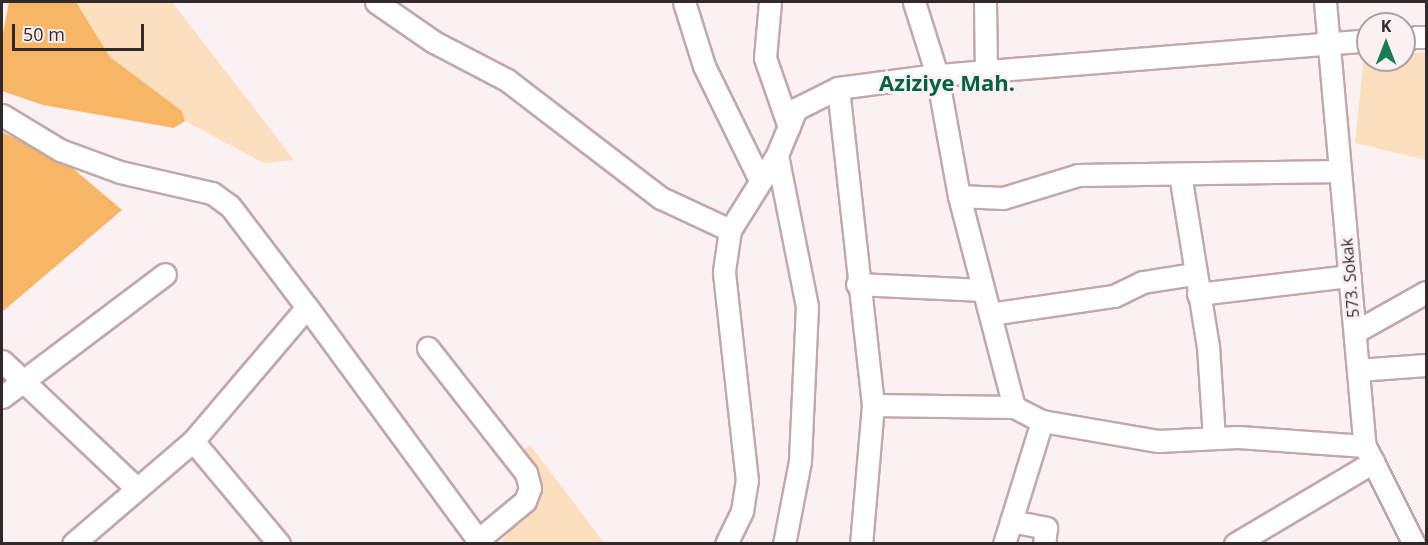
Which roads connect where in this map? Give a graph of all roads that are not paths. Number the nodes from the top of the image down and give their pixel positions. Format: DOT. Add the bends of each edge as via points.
graph roads {
  1 [pos="376,2"];
  2 [pos="684,2"];
  3 [pos="770,2"];
  4 [pos="914,2"];
  5 [pos="985,2"];
  6 [pos="1325,2"];
  7 [pos="1356,41"];
  8 [pos="1329,43"];
  9 [pos="986,71"];
  10 [pos="937,75"];
  11 [pos="838,88"];
  12 [pos="2,115"];
  13 [pos="789,127"];
  14 [pos="777,155"];
  15 [pos="1340,171"];
  16 [pos="1180,174"];
  17 [pos="758,176"];
  18 [pos="959,196"];
  19 [pos="730,230"];
  20 [pos="165,274"];
  21 [pos="1350,276"];
  22 [pos="857,284"];
  23 [pos="1196,284"];
  24 [pos="984,290"];
  25 [pos="1426,292"];
  26 [pos="307,307"];
  27 [pos="990,314"];
  28 [pos="1355,332"];
  29 [pos="428,348"];
  30 [pos="2,361"];
  31 [pos="1426,365"];
  32 [pos="1358,370"];
  33 [pos="21,381"];
  34 [pos="2,398"];
  35 [pos="873,405"];
  36 [pos="1014,407"];
  37 [pos="1042,421"];
  38 [pos="1214,438"];
  39 [pos="193,441"];
  40 [pos="1369,454"];
  41 [pos="134,486"];
  42 [pos="1011,521"];
  43 [pos="1257,538"];
  44 [pos="73,543"];
  45 [pos="279,543"];
  46 [pos="726,543"];
  47 [pos="784,543"];
  48 [pos="861,543"];
  49 [pos="1004,543"];
  50 [pos="1044,543"];
  51 [pos="1235,543"];
  52 [pos="1414,543"];
  1 -- 19 [label="street" via="434,42 507,80 661,198"];
  2 -- 17 [label="street" via="704,66"];
  3 -- 13 [label="street" via="765,58"];
  4 -- 10 [label="street"];
  5 -- 9 [label="street"];
  6 -- 8 [label="street, 573. Sokak"];
  7 -- 8 [label="street"];
  8 -- 9 [label="street"];
  8 -- 15 [label="street, 573. Sokak"];
  9 -- 10 [label="street"];
  10 -- 11 [label="street"];
  10 -- 18 [label="street"];
  11 -- 13 [label="street" via="796,109"];
  11 -- 22 [label="street"];
  12 -- 26 [label="street" via="60,150 120,172 212,193 230,206"];
  13 -- 14 [label="street"];
  14 -- 17 [label="street"];
  14 -- 47 [label="street" via="807,306 800,461"];
  15 -- 16 [label="street"];
  15 -- 21 [label="street, 573. Sokak"];
  16 -- 18 [label="street" via="1078,176 1003,198"];
  16 -- 23 [label="street"];
  17 -- 19 [label="street"];
  18 -- 24 [label="street"];
  19 -- 46 [label="street" via="724,271 746,432 747,481 742,511"];
  20 -- 33 [label="street"];
  21 -- 23 [label="street"];
  21 -- 28 [label="street, 573. Sokak"];
  22 -- 24 [label="street"];
  22 -- 35 [label="street"];
  23 -- 27 [label="street" via="1143,282 1114,296"];
  23 -- 38 [label="street"];
  24 -- 27 [label="street"];
  25 -- 28 [label="street"];
  26 -- 29 [label="street" via="478,540 525,501 530,488 526,473"];
  26 -- 39 [label="street"];
  27 -- 36 [label="street"];
  28 -- 32 [label="street, 573. Sokak"];
  30 -- 33 [label="street"];
  31 -- 32 [label="street"];
  32 -- 40 [label="street, 573. Sokak"];
  33 -- 34 [label="street"];
  33 -- 41 [label="street"];
  35 -- 36 [label="street"];
  35 -- 48 [label="street"];
  36 -- 37 [label="street"];
  37 -- 38 [label="street" via="1158,441"];
  37 -- 42 [label="street"];
  38 -- 40 [label="street"];
  39 -- 41 [label="street"];
  39 -- 45 [label="street"];
  40 -- 43 [label="street"];
  40 -- 52 [label="street, 573. Sokak"];
  41 -- 44 [label="street"];
  42 -- 49 [label="street"];
  42 -- 50 [label="street" via="1046,528"];
  43 -- 51 [label="street"];
}
